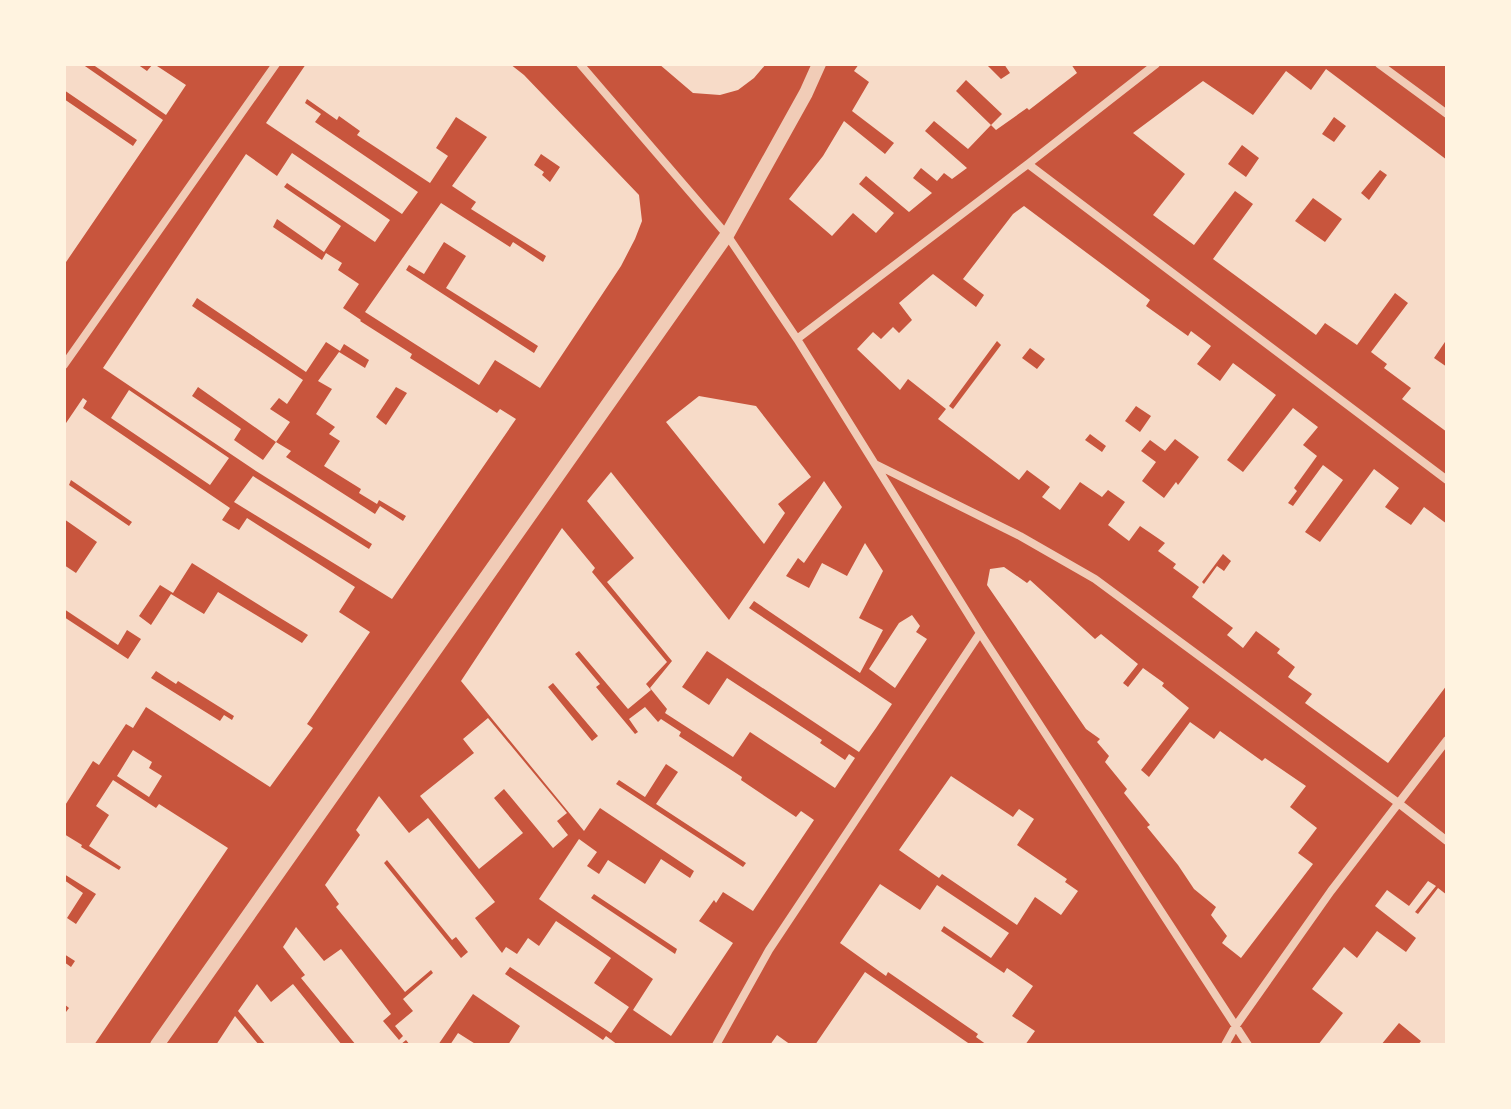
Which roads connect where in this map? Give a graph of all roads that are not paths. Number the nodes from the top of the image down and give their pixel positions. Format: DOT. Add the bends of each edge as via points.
graph roads {
  1 [pos="276,64"];
  2 [pos="580,64"];
  3 [pos="819,64"];
  4 [pos="1156,64"];
  5 [pos="1379,64"];
  6 [pos="1447,114"];
  7 [pos="1028,164"];
  8 [pos="727,235"];
  9 [pos="797,339"];
  10 [pos="64,365"];
  11 [pos="875,463"];
  12 [pos="1447,480"];
  13 [pos="980,633"];
  14 [pos="1447,740"];
  15 [pos="1397,802"];
  16 [pos="1447,841"];
  17 [pos="1235,1027"];
  18 [pos="157,1045"];
  19 [pos="716,1045"];
  20 [pos="1225,1045"];
  21 [pos="1248,1045"];
  1 -- 10 [label="street"];
  2 -- 8 [label="street"];
  3 -- 8 [label="street"];
  4 -- 7 [label="street"];
  5 -- 6 [label="street"];
  7 -- 9 [label="street"];
  7 -- 12 [label="street"];
  8 -- 9 [label="street"];
  8 -- 18 [label="street"];
  9 -- 11 [label="street"];
  11 -- 13 [label="street"];
  11 -- 15 [label="street" via="1095,579"];
  13 -- 17 [label="street"];
  13 -- 19 [label="street" via="769,950"];
  14 -- 15 [label="street"];
  15 -- 16 [label="street"];
  15 -- 17 [label="street"];
  17 -- 20 [label="street"];
  17 -- 21 [label="street"];
}
